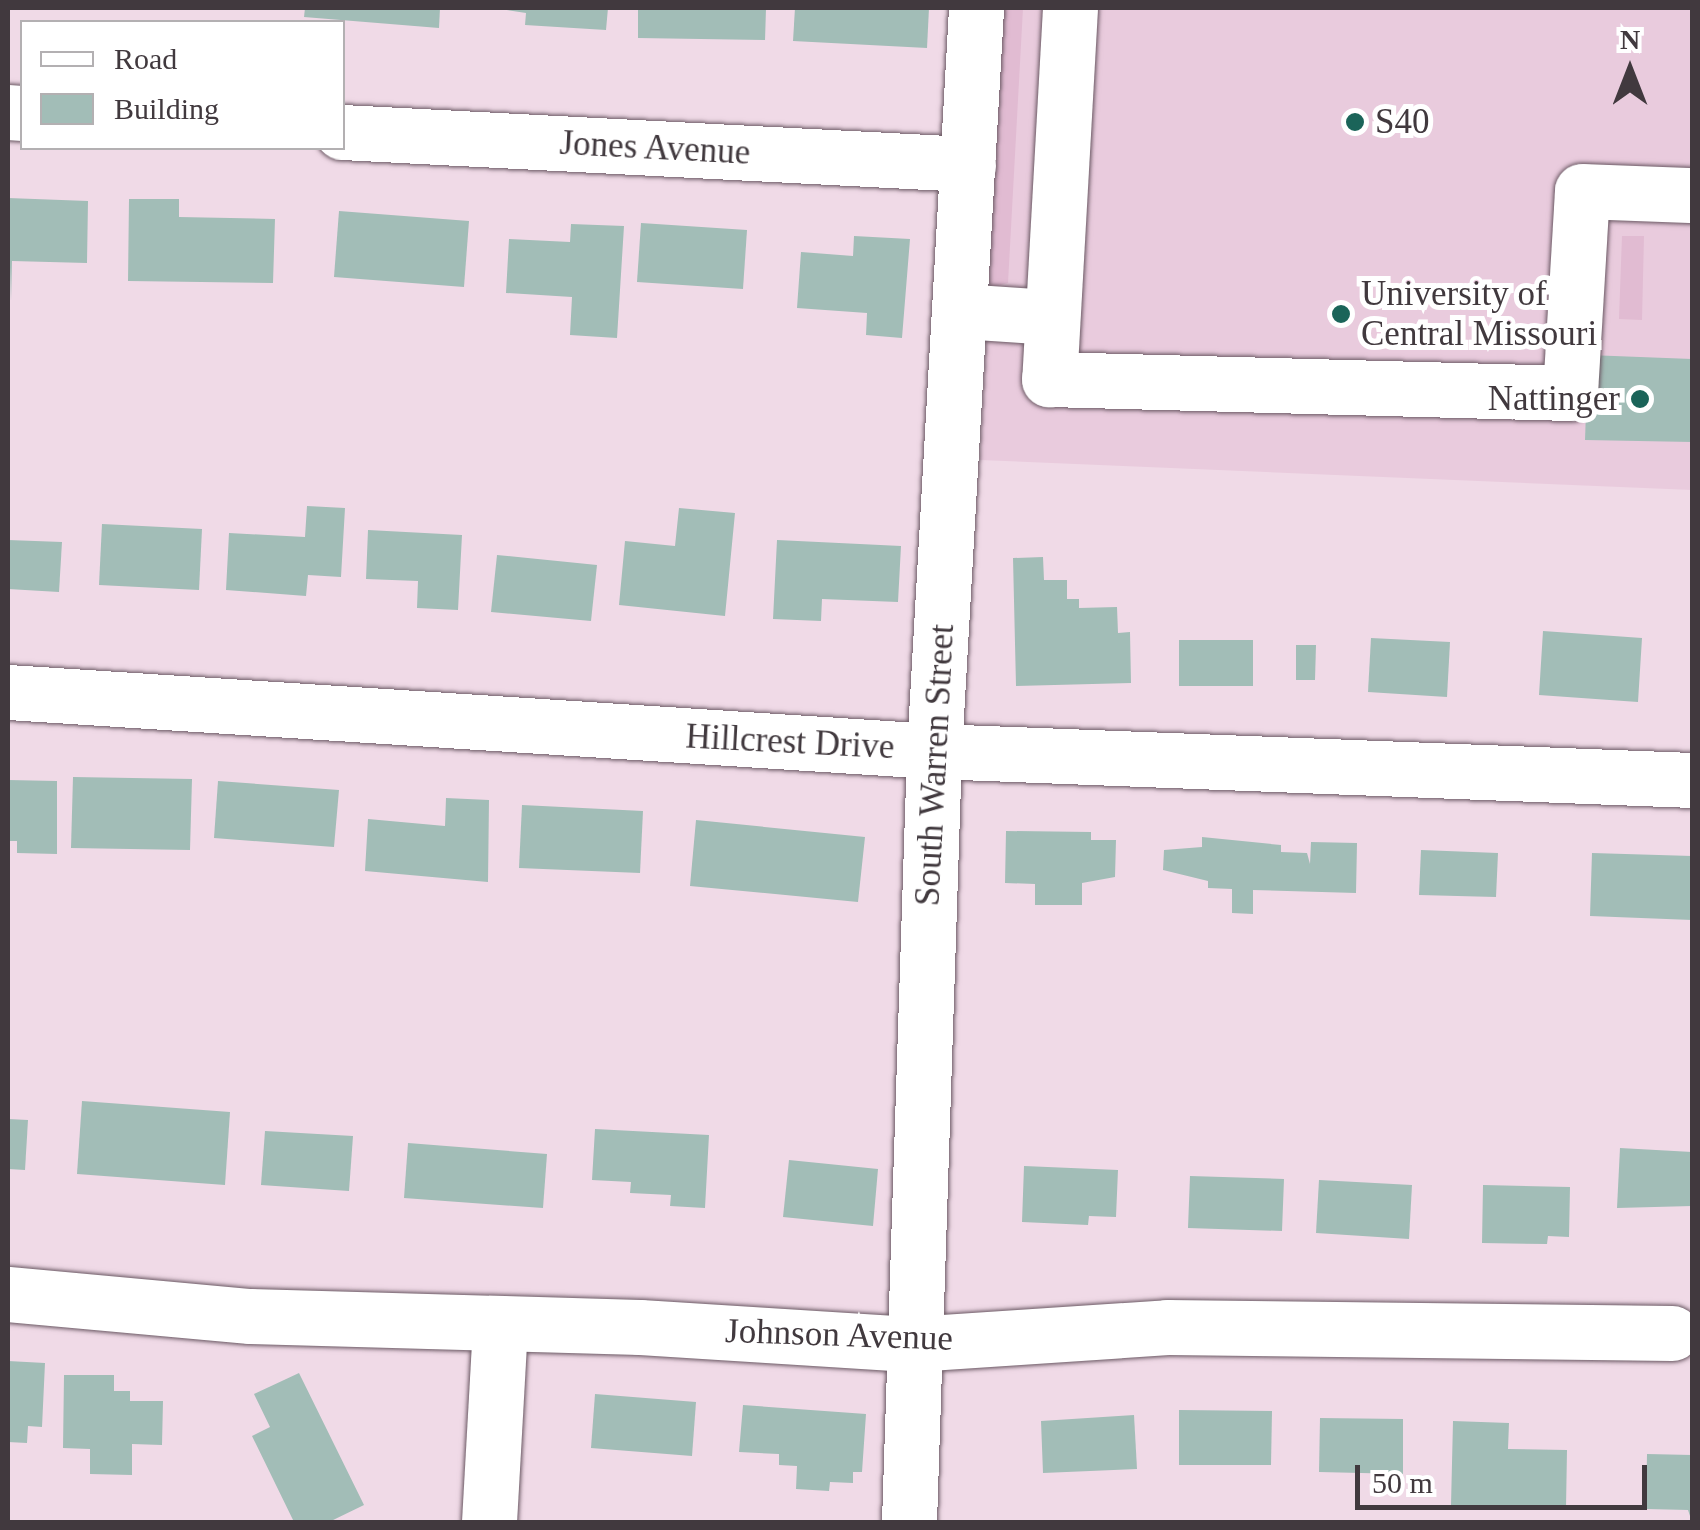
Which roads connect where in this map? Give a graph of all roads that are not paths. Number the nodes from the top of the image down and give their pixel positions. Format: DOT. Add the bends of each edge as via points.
graph roads {
  1 [pos="976,8"];
  2 [pos="1070,8"];
  3 [pos="345,132"];
  4 [pos="968,164"];
  5 [pos="1692,195"];
  6 [pos="960,311"];
  7 [pos="1051,317"];
  8 [pos="8,692"];
  9 [pos="934,751"];
  10 [pos="1692,780"];
  11 [pos="8,1294"];
  12 [pos="500,1323"];
  13 [pos="1672,1333"];
  14 [pos="913,1344"];
  15 [pos="489,1522"];
  16 [pos="909,1522"];
  1 -- 4 [label="street, South Warren Street"];
  2 -- 7 [label="street"];
  3 -- 4 [label="street, Jones Avenue"];
  4 -- 6 [label="street, South Warren Street"];
  5 -- 7 [label="street" via="1582,191 1570,393 1049,379"];
  6 -- 7 [label="street"];
  6 -- 9 [label="street, South Warren Street"];
  8 -- 9 [label="street, Hillcrest Drive"];
  9 -- 10 [label="street, Hillcrest Drive"];
  9 -- 14 [label="street, South Warren Street"];
  11 -- 12 [label="street, Johnson Avenue" via="250,1316"];
  12 -- 14 [label="street, Johnson Avenue"];
  12 -- 15 [label="street"];
  13 -- 14 [label="street, Johnson Avenue" via="1167,1327"];
  14 -- 16 [label="street, South Warren Street"];
}
